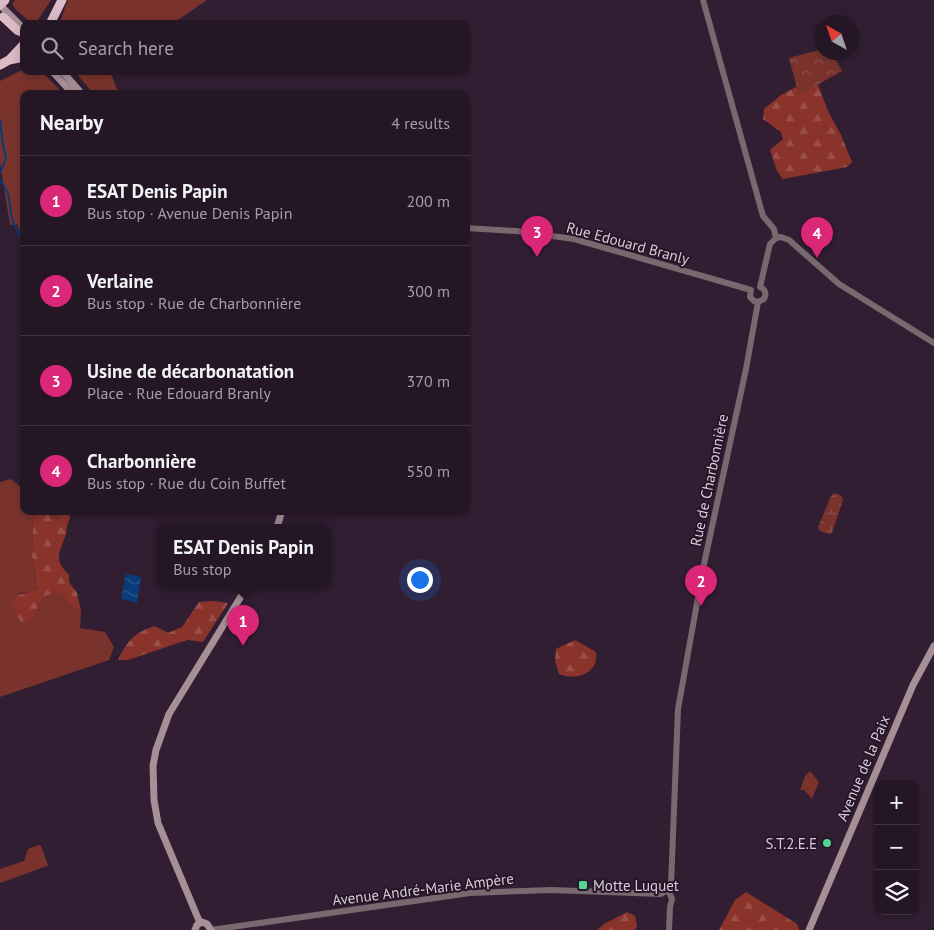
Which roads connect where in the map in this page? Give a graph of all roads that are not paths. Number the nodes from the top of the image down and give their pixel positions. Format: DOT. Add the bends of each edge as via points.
graph roads {
  1 [pos="4,0"];
  2 [pos="62,0"];
  3 [pos="703,0"];
  4 [pos="0,5"];
  5 [pos="1,15"];
  6 [pos="52,20"];
  7 [pos="20,27"];
  8 [pos="20,30"];
  9 [pos="20,38"];
  10 [pos="20,48"];
  11 [pos="20,58"];
  12 [pos="9,60"];
  13 [pos="0,65"];
  14 [pos="56,75"];
  15 [pos="65,75"];
  16 [pos="69,90"];
  17 [pos="79,90"];
  18 [pos="470,228"];
  19 [pos="776,238"];
  20 [pos="760,287"];
  21 [pos="751,290"];
  22 [pos="758,302"];
  23 [pos="934,343"];
  24 [pos="246,589"];
  25 [pos="934,646"];
  26 [pos="668,890"];
  27 [pos="200,923"];
  28 [pos="195,930"];
  29 [pos="211,930"];
  30 [pos="669,930"];
  31 [pos="809,930"];
  1 -- 4 [label="highway, bridge"];
  2 -- 6 [label="highway"];
  3 -- 19 [label="street" via="763,216 774,229"];
  4 -- 7 [label="main road"];
  5 -- 8 [label="highway"];
  5 -- 9 [label="main road"];
  10 -- 12 [label="highway"];
  11 -- 12 [label="highway"];
  12 -- 13 [label="highway"];
  14 -- 16 [label="main road"];
  15 -- 17 [label="main road"];
  18 -- 21 [label="street, Rue Edouard Branly" via="574,239"];
  19 -- 20 [label="street" via="770,244"];
  19 -- 23 [label="street" via="788,240 839,284"];
  20 -- 21 [label="street"];
  20 -- 22 [label="street" via="766,294"];
  21 -- 22 [label="street" via="750,297"];
  22 -- 26 [label="street, Rue de Charbonnière" via="678,709 671,885"];
  24 -- 27 [label="main road" via="169,714 153,766 158,822"];
  25 -- 31 [label="main road, Avenue de la Paix" via="913,684"];
  26 -- 29 [label="street, Avenue André-Marie Ampère" via="661,894 551,890 470,893"];
  26 -- 30 [label="street, Rue de Charbonnière" via="672,899"];
  27 -- 28 [label="main road"];
  27 -- 29 [label="main road" via="207,924"];
}
